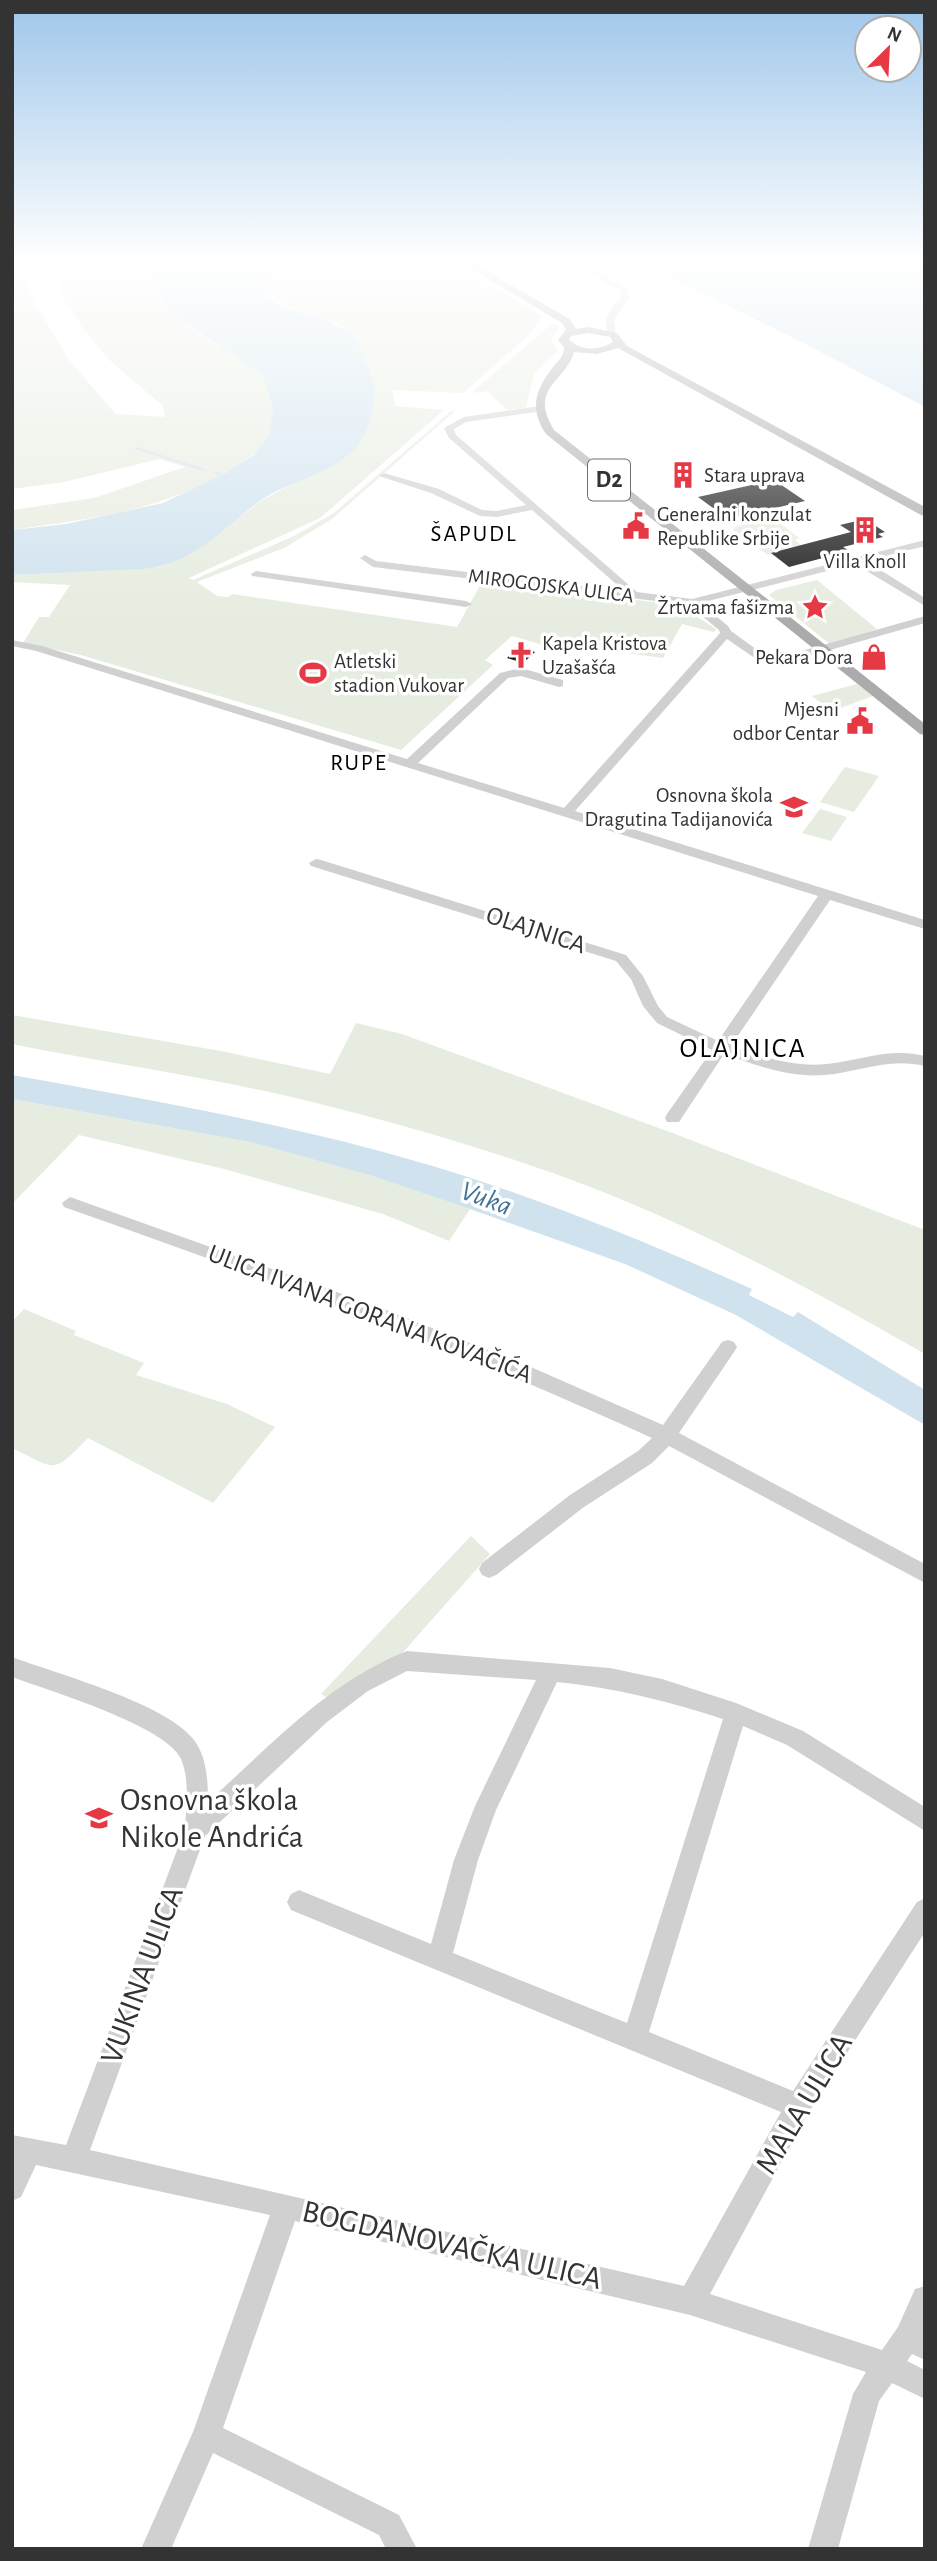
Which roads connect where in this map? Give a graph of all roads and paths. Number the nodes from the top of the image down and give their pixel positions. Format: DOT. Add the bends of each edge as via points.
graph roads {
  1 [pos="547,384"];
  2 [pos="692,384"];
  3 [pos="540,409"];
  4 [pos="384,476"];
  5 [pos="534,507"];
  6 [pos="925,512"];
  7 [pos="925,543"];
  8 [pos="365,558"];
  9 [pos="858,561"];
  10 [pos="256,574"];
  11 [pos="401,582"];
  12 [pos="745,589"];
  13 [pos="633,596"];
  14 [pos="692,602"];
  15 [pos="925,603"];
  16 [pos="466,604"];
  17 [pos="925,619"];
  18 [pos="726,633"];
  19 [pos="12,643"];
  20 [pos="822,650"];
  21 [pos="559,683"];
  22 [pos="925,731"];
  23 [pos="410,764"];
  24 [pos="566,813"];
  25 [pos="316,863"];
  26 [pos="825,895"];
  27 [pos="925,925"];
  28 [pos="722,1046"];
  29 [pos="925,1061"];
  30 [pos="673,1118"];
  31 [pos="70,1203"];
  32 [pos="728,1347"];
  33 [pos="666,1436"];
  34 [pos="489,1569"];
  35 [pos="925,1574"];
  36 [pos="12,1667"];
  37 [pos="551,1673"];
  38 [pos="736,1713"];
  39 [pos="925,1820"];
  40 [pos="196,1829"];
  41 [pos="299,1902"];
  42 [pos="925,1910"];
  43 [pos="439,1960"];
  44 [pos="635,2036"];
  45 [pos="798,2106"];
  46 [pos="20,2150"];
  47 [pos="74,2159"];
  48 [pos="12,2188"];
  49 [pos="287,2206"];
  50 [pos="925,2299"];
  51 [pos="690,2301"];
  52 [pos="916,2341"];
  53 [pos="886,2365"];
  54 [pos="925,2385"];
  55 [pos="206,2435"];
  56 [pos="156,2549"];
  57 [pos="402,2549"];
  58 [pos="823,2549"];
  1 -- 3 [label="main road"];
  2 -- 6 [label="main road"];
  3 -- 5 [label="street" via="464,420 449,428 452,436"];
  3 -- 12 [label="main road, D2" via="545,425 558,440"];
  4 -- 5 [label="street" via="435,491 480,513"];
  5 -- 13 [label="street"];
  7 -- 9 [label="street"];
  8 -- 11 [label="street, MIROGOJSKA ULICA"];
  9 -- 12 [label="street"];
  9 -- 15 [label="street"];
  10 -- 11 [label="street, MIROGOJSKA ULICA"];
  11 -- 13 [label="street, MIROGOJSKA ULICA"];
  11 -- 16 [label="street, MIROGOJSKA ULICA"];
  12 -- 14 [label="street"];
  12 -- 20 [label="main road, D2"];
  13 -- 14 [label="street, MIROGOJSKA ULICA"];
  14 -- 18 [label="street"];
  17 -- 20 [label="street"];
  18 -- 20 [label="street" via="771,661"];
  18 -- 24 [label="street"];
  19 -- 23 [label="street"];
  20 -- 22 [label="main road, D2"];
  21 -- 23 [label="street" via="521,672 504,676"];
  23 -- 24 [label="street"];
  24 -- 26 [label="street"];
  25 -- 28 [label="street, OLAJNICA" via="621,958 662,1019"];
  26 -- 27 [label="street"];
  26 -- 28 [label="street"];
  28 -- 29 [label="street, OLAJNICA" via="801,1071 894,1055"];
  28 -- 30 [label="street"];
  31 -- 33 [label="street, ULICA IVANA GORANA KOVAČIĆA" via="410,1326"];
  32 -- 33 [label="street"];
  33 -- 34 [label="street" via="645,1457"];
  33 -- 35 [label="street, ULICA IVANA GORANA KOVAČIĆA"];
  36 -- 40 [label="street" via="176,1734 194,1764"];
  37 -- 38 [label="street, VUKINA ULICA" via="662,1689"];
  37 -- 40 [label="street, VUKINA ULICA" via="407,1661 376,1673 289,1740"];
  37 -- 43 [label="street" via="486,1807 466,1860"];
  38 -- 39 [label="street, VUKINA ULICA" via="795,1738"];
  38 -- 44 [label="street"];
  40 -- 47 [label="street, VUKINA ULICA"];
  41 -- 43 [label="street"];
  42 -- 45 [label="street, MALA ULICA"];
  43 -- 44 [label="street"];
  44 -- 45 [label="street"];
  45 -- 51 [label="street, MALA ULICA"];
  46 -- 47 [label="street, BOGDANOVAČKA ULICA"];
  46 -- 48 [label="street"];
  47 -- 49 [label="street, BOGDANOVAČKA ULICA"];
  49 -- 51 [label="street, BOGDANOVAČKA ULICA"];
  49 -- 55 [label="street"];
  50 -- 52 [label="street"];
  51 -- 53 [label="street, BOGDANOVAČKA ULICA"];
  52 -- 53 [label="street"];
  53 -- 54 [label="street, BOGDANOVAČKA ULICA"];
  53 -- 58 [label="street" via="867,2394"];
  55 -- 56 [label="street"];
  55 -- 57 [label="street" via="389,2525"];
}
